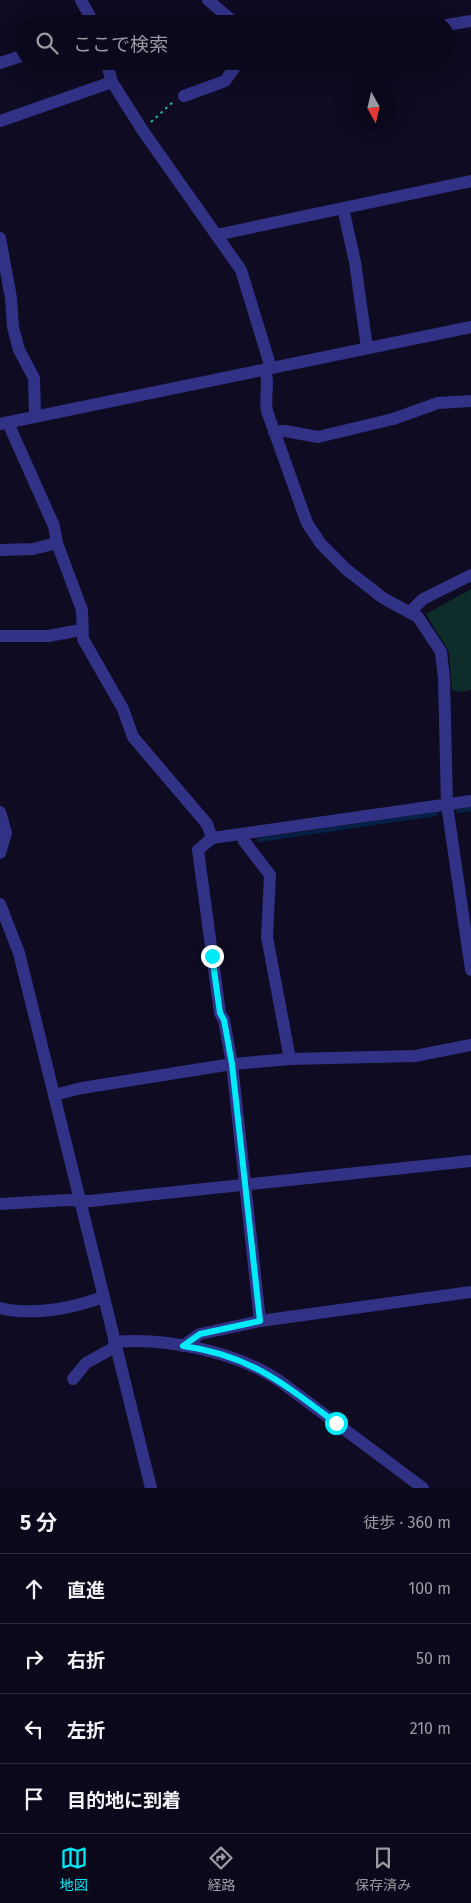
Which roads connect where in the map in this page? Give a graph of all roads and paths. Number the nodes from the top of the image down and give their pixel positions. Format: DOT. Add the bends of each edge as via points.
graph roads {
  1 [pos="81,0"];
  2 [pos="208,0"];
  3 [pos="89,15"];
  4 [pos="226,15"];
  5 [pos="471,21"];
  6 [pos="456,24"];
  7 [pos="15,58"];
  8 [pos="0,63"];
  9 [pos="109,70"];
  10 [pos="232,70"];
  11 [pos="112,82"];
  12 [pos="184,96"];
  13 [pos="0,121"];
  14 [pos="143,130"];
  15 [pos="471,181"];
  16 [pos="343,208"];
  17 [pos="216,235"];
  18 [pos="0,238"];
  19 [pos="471,327"];
  20 [pos="366,348"];
  21 [pos="268,369"];
  22 [pos="471,402"];
  23 [pos="35,416"];
  24 [pos="4,423"];
  25 [pos="274,432"];
  26 [pos="57,543"];
  27 [pos="0,550"];
  28 [pos="471,575"];
  29 [pos="410,612"];
  30 [pos="81,630"];
  31 [pos="0,636"];
  32 [pos="471,802"];
  33 [pos="447,805"];
  34 [pos="0,812"];
  35 [pos="241,834"];
  36 [pos="212,838"];
  37 [pos="0,853"];
  38 [pos="0,904"];
  39 [pos="471,970"];
  40 [pos="471,1045"];
  41 [pos="290,1059"];
  42 [pos="232,1064"];
  43 [pos="54,1095"];
  44 [pos="471,1161"];
  45 [pos="245,1184"];
  46 [pos="79,1201"];
  47 [pos="0,1204"];
  48 [pos="471,1292"];
  49 [pos="103,1297"];
  50 [pos="0,1308"];
  51 [pos="260,1321"];
  52 [pos="114,1345"];
  53 [pos="183,1346"];
  54 [pos="73,1379"];
  55 [pos="152,1488"];
  56 [pos="423,1488"];
  1 -- 3 [label="street"];
  2 -- 4 [label="street"];
  5 -- 6 [label="street"];
  7 -- 8 [label="street"];
  9 -- 11 [label="street"];
  10 -- 12 [label="street" via="225,81"];
  11 -- 13 [label="street"];
  11 -- 14 [label="street"];
  12 -- 14 [label="path" via="168,105"];
  14 -- 17 [label="street"];
  15 -- 16 [label="street"];
  16 -- 17 [label="street"];
  16 -- 20 [label="street" via="355,262"];
  17 -- 21 [label="street" via="241,270"];
  18 -- 23 [label="street" via="11,298 12,327 19,350 34,378"];
  19 -- 20 [label="street"];
  20 -- 21 [label="street"];
  21 -- 23 [label="street"];
  21 -- 25 [label="street" via="265,401"];
  22 -- 25 [label="street" via="438,403 394,419 318,437"];
  23 -- 24 [label="street"];
  24 -- 26 [label="street" via="54,526"];
  25 -- 29 [label="street" via="313,534 369,588"];
  26 -- 27 [label="street" via="33,549"];
  26 -- 30 [label="street" via="82,610"];
  28 -- 29 [label="street" via="423,599"];
  29 -- 33 [label="street" via="423,623 443,659"];
  30 -- 31 [label="street" via="48,636"];
  30 -- 36 [label="street" via="123,709 133,737 207,824"];
  32 -- 33 [label="street"];
  33 -- 35 [label="street"];
  33 -- 39 [label="street"];
  34 -- 37 [label="street" via="6,833"];
  35 -- 36 [label="street"];
  35 -- 41 [label="street" via="270,875 267,937"];
  36 -- 42 [label="street" via="198,850 220,1013"];
  38 -- 43 [label="street" via="19,954"];
  40 -- 41 [label="street" via="415,1056"];
  41 -- 42 [label="street"];
  42 -- 43 [label="street"];
  42 -- 45 [label="street"];
  43 -- 46 [label="street"];
  44 -- 45 [label="street"];
  45 -- 46 [label="street"];
  45 -- 51 [label="street"];
  46 -- 47 [label="street"];
  46 -- 49 [label="street"];
  48 -- 51 [label="street"];
  49 -- 50 [label="street" via="35,1313"];
  49 -- 52 [label="street"];
  51 -- 53 [label="street" via="200,1334"];
  52 -- 53 [label="street" via="129,1341"];
  52 -- 54 [label="street" via="86,1363"];
  52 -- 55 [label="street"];
  53 -- 56 [label="street" via="246,1363 272,1375"];
}
